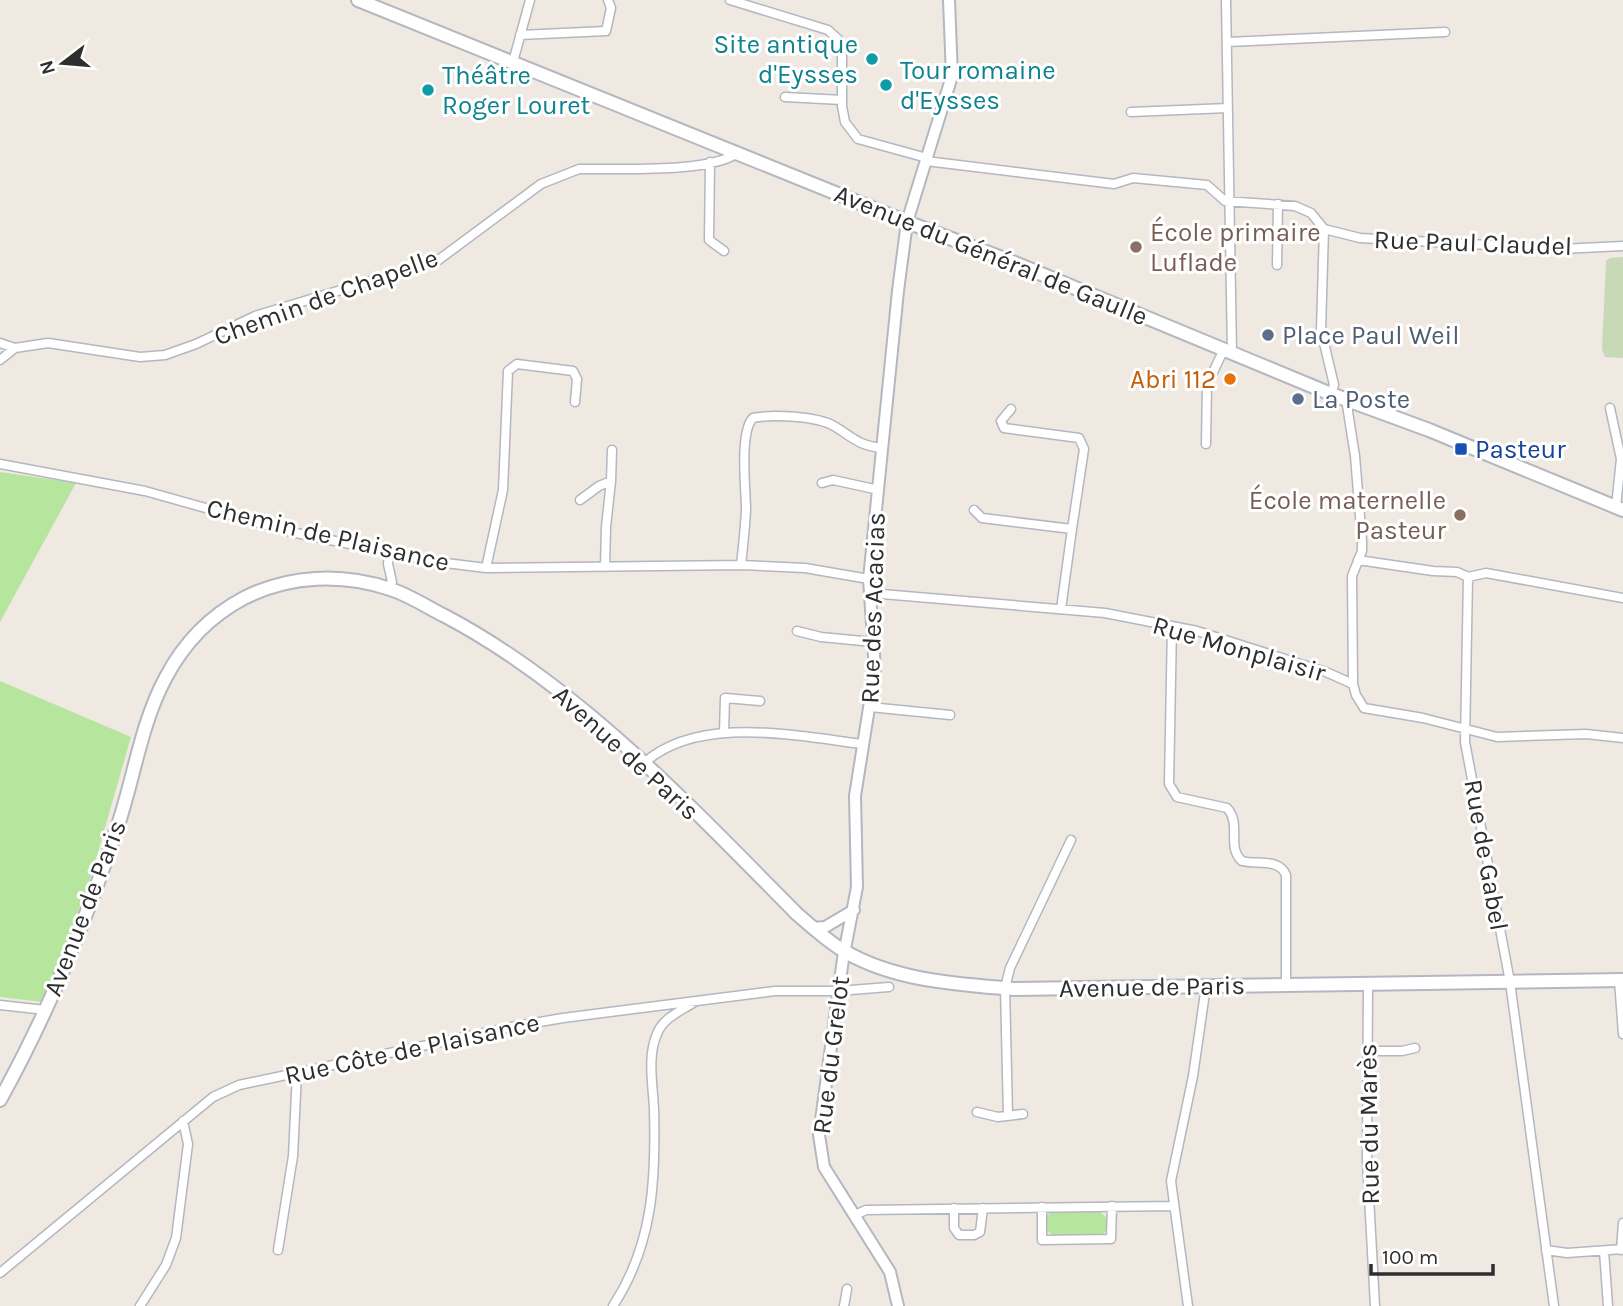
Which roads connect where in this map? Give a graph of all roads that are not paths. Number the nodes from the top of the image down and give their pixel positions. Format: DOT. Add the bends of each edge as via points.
graph roads {
  1 [pos="358,0"];
  2 [pos="530,0"];
  3 [pos="608,0"];
  4 [pos="730,0"];
  5 [pos="949,0"];
  6 [pos="1226,0"];
  7 [pos="1445,32"];
  8 [pos="520,35"];
  9 [pos="1227,42"];
  10 [pos="513,62"];
  11 [pos="785,97"];
  12 [pos="842,100"];
  13 [pos="1228,108"];
  14 [pos="1130,112"];
  15 [pos="739,152"];
  16 [pos="926,160"];
  17 [pos="710,162"];
  18 [pos="1230,201"];
  19 [pos="1278,204"];
  20 [pos="907,222"];
  21 [pos="1324,229"];
  22 [pos="1623,246"];
  23 [pos="724,251"];
  24 [pos="1277,265"];
  25 [pos="0,343"];
  26 [pos="15,348"];
  27 [pos="1228,351"];
  28 [pos="0,360"];
  29 [pos="1331,394"];
  30 [pos="1346,399"];
  31 [pos="575,402"];
  32 [pos="1610,408"];
  33 [pos="1011,409"];
  34 [pos="1206,444"];
  35 [pos="882,448"];
  36 [pos="612,450"];
  37 [pos="0,464"];
  38 [pos="611,481"];
  39 [pos="822,483"];
  40 [pos="878,490"];
  41 [pos="579,500"];
  42 [pos="1619,509"];
  43 [pos="974,510"];
  44 [pos="1072,529"];
  45 [pos="389,554"];
  46 [pos="1358,560"];
  47 [pos="741,565"];
  48 [pos="605,567"];
  49 [pos="486,568"];
  50 [pos="1468,577"];
  51 [pos="869,579"];
  52 [pos="387,588"];
  53 [pos="870,593"];
  54 [pos="1623,598"];
  55 [pos="1061,609"];
  56 [pos="1172,626"];
  57 [pos="797,631"];
  58 [pos="873,642"];
  59 [pos="1353,684"];
  60 [pos="760,701"];
  61 [pos="870,707"];
  62 [pos="950,715"];
  63 [pos="1465,728"];
  64 [pos="723,733"];
  65 [pos="1623,738"];
  66 [pos="863,744"];
  67 [pos="643,764"];
  68 [pos="1071,839"];
  69 [pos="854,910"];
  70 [pos="813,928"];
  71 [pos="845,952"];
  72 [pos="866,961"];
  73 [pos="1621,980"];
  74 [pos="1510,982"];
  75 [pos="1368,984"];
  76 [pos="1286,985"];
  77 [pos="839,986"];
  78 [pos="1206,986"];
  79 [pos="889,987"];
  80 [pos="1006,988"];
  81 [pos="698,1000"];
  82 [pos="0,1004"];
  83 [pos="45,1010"];
  84 [pos="1623,1034"];
  85 [pos="1415,1048"];
  86 [pos="1367,1051"];
  87 [pos="297,1073"];
  88 [pos="0,1100"];
  89 [pos="977,1112"];
  90 [pos="1023,1114"];
  91 [pos="1008,1115"];
  92 [pos="183,1121"];
  93 [pos="1112,1206"];
  94 [pos="1174,1206"];
  95 [pos="1042,1207"];
  96 [pos="954,1208"];
  97 [pos="983,1208"];
  98 [pos="855,1214"];
  99 [pos="1623,1223"];
  100 [pos="278,1250"];
  101 [pos="1546,1250"];
  102 [pos="1622,1250"];
  103 [pos="1604,1251"];
  104 [pos="0,1273"];
  105 [pos="847,1289"];
  106 [pos="140,1306"];
  107 [pos="613,1306"];
  108 [pos="844,1306"];
  109 [pos="898,1306"];
  110 [pos="1188,1306"];
  111 [pos="1375,1306"];
  112 [pos="1554,1306"];
  113 [pos="1608,1306"];
  1 -- 10 [label="main road, Avenue du Général de Gaulle"];
  2 -- 8 [label="street"];
  3 -- 8 [label="street" via="611,8 606,31"];
  4 -- 12 [label="street" via="828,30 839,40"];
  5 -- 16 [label="street, Rue des Acacias" via="952,76"];
  6 -- 9 [label="street"];
  7 -- 9 [label="street"];
  8 -- 10 [label="street"];
  9 -- 13 [label="street"];
  10 -- 15 [label="main road, Avenue du Général de Gaulle"];
  11 -- 12 [label="street"];
  12 -- 16 [label="street" via="845,122 858,139"];
  13 -- 14 [label="street"];
  13 -- 18 [label="street"];
  15 -- 17 [label="street, Chemin de Chapelle"];
  15 -- 20 [label="main road, Avenue du Général de Gaulle"];
  16 -- 18 [label="street" via="1114,184 1133,178 1207,185"];
  16 -- 20 [label="street, Rue des Acacias"];
  17 -- 23 [label="street" via="709,240"];
  17 -- 26 [label="street, Chemin de Chapelle" via="579,169 561,175 541,184 437,261 255,316 164,355 140,357 48,343"];
  18 -- 19 [label="street"];
  18 -- 27 [label="street"];
  19 -- 21 [label="street" via="1296,205 1311,213"];
  19 -- 24 [label="street"];
  20 -- 27 [label="main road, Avenue du Général de Gaulle"];
  20 -- 35 [label="street, Rue des Acacias"];
  21 -- 22 [label="street, Rue Paul Claudel" via="1373,239 1561,249"];
  21 -- 29 [label="street" via="1321,330 1334,385"];
  25 -- 26 [label="street"];
  26 -- 28 [label="street"];
  27 -- 29 [label="main road, Avenue du Général de Gaulle"];
  27 -- 34 [label="street" via="1207,385"];
  29 -- 30 [label="main road, Avenue du Général de Gaulle"];
  30 -- 42 [label="main road, Avenue du Général de Gaulle"];
  30 -- 46 [label="street" via="1361,513"];
  31 -- 49 [label="street" via="573,370 530,363 517,364 508,371 503,490"];
  32 -- 42 [label="street" via="1621,459"];
  33 -- 44 [label="street" via="1001,421 1004,428 1079,438 1084,449"];
  35 -- 40 [label="street, Rue des Acacias"];
  35 -- 47 [label="street" via="854,441 818,420 749,421"];
  36 -- 38 [label="street"];
  37 -- 45 [label="street, Chemin de Plaisance" via="145,491"];
  38 -- 41 [label="street"];
  38 -- 48 [label="street"];
  39 -- 40 [label="street" via="834,480"];
  40 -- 51 [label="street, Rue des Acacias"];
  43 -- 44 [label="street" via="982,518"];
  44 -- 55 [label="street"];
  45 -- 49 [label="street, Chemin de Plaisance"];
  45 -- 52 [label="street" via="391,582"];
  46 -- 50 [label="street"];
  46 -- 59 [label="street" via="1352,576"];
  47 -- 48 [label="street, Chemin de Plaisance"];
  47 -- 51 [label="street, Chemin de Plaisance" via="805,568"];
  48 -- 49 [label="street, Chemin de Plaisance"];
  50 -- 54 [label="street" via="1486,573"];
  50 -- 63 [label="street, Rue de Gabel"];
  51 -- 53 [label="street, Rue des Acacias"];
  52 -- 67 [label="main road, Avenue de Paris" via="485,637 580,707"];
  52 -- 83 [label="main road, Avenue de Paris" via="317,578 284,583 229,606 183,649 150,712 118,827 86,918"];
  53 -- 55 [label="street, Rue Monplaisir"];
  53 -- 58 [label="street, Rue des Acacias"];
  55 -- 56 [label="street, Rue Monplaisir"];
  56 -- 59 [label="street, Rue Monplaisir"];
  56 -- 76 [label="street" via="1169,784 1177,797 1227,808 1235,821 1234,850 1242,861 1277,864 1284,869"];
  57 -- 58 [label="street"];
  58 -- 61 [label="street, Rue des Acacias"];
  59 -- 63 [label="street, Rue Monplaisir" via="1364,708"];
  60 -- 64 [label="street" via="725,698"];
  61 -- 62 [label="street"];
  61 -- 66 [label="street, Rue des Acacias"];
  63 -- 65 [label="street" via="1497,737 1586,734"];
  63 -- 74 [label="street, Rue de Gabel"];
  64 -- 66 [label="street"];
  64 -- 67 [label="street" via="671,744"];
  66 -- 69 [label="street, Rue des Acacias" via="855,796"];
  67 -- 70 [label="main road, Avenue de Paris"];
  68 -- 80 [label="street" via="1010,968"];
  69 -- 70 [label="street" via="825,927"];
  69 -- 71 [label="street, Rue des Acacias"];
  70 -- 71 [label="main road, Avenue de Paris"];
  71 -- 72 [label="main road, Avenue de Paris"];
  71 -- 77 [label="street, Rue du Grelot"];
  72 -- 77 [label="street" via="848,969"];
  72 -- 80 [label="main road, Avenue de Paris" via="941,983"];
  73 -- 74 [label="main road, Avenue de Paris"];
  73 -- 84 [label="street"];
  74 -- 75 [label="main road, Avenue de Paris"];
  74 -- 101 [label="street, Rue de Gabel"];
  75 -- 76 [label="main road, Avenue de Paris"];
  75 -- 86 [label="street, Rue du Marès"];
  76 -- 78 [label="main road, Avenue de Paris"];
  77 -- 79 [label="street, Rue Côte de Plaisance"];
  77 -- 81 [label="street, Rue Côte de Plaisance"];
  77 -- 98 [label="street, Rue du Grelot" via="819,1144 824,1167"];
  78 -- 80 [label="main road, Avenue de Paris"];
  78 -- 94 [label="street" via="1171,1181"];
  80 -- 91 [label="street"];
  81 -- 87 [label="street, Rue Côte de Plaisance" via="516,1026"];
  81 -- 107 [label="street" via="666,1019 656,1034 651,1203 644,1242"];
  82 -- 83 [label="street"];
  83 -- 88 [label="main road, Avenue de Paris"];
  85 -- 86 [label="street"];
  86 -- 111 [label="street, Rue du Marès"];
  87 -- 92 [label="street, Rue Côte de Plaisance" via="239,1085 213,1097"];
  87 -- 100 [label="street" via="293,1156"];
  89 -- 91 [label="street"];
  90 -- 91 [label="street"];
  92 -- 104 [label="street, Rue Côte de Plaisance"];
  92 -- 106 [label="street" via="188,1144 176,1238 166,1265"];
  93 -- 94 [label="street"];
  93 -- 95 [label="street"];
  93 -- 95 [label="street" via="1111,1239 1042,1240"];
  94 -- 110 [label="street"];
  95 -- 97 [label="street"];
  96 -- 97 [label="street"];
  96 -- 97 [label="street" via="954,1228 959,1235 974,1235 980,1232"];
  96 -- 98 [label="street"];
  98 -- 109 [label="street, Rue du Grelot" via="890,1272"];
  99 -- 102 [label="street"];
  101 -- 103 [label="street"];
  101 -- 112 [label="street, Rue de Gabel"];
  102 -- 103 [label="street"];
  103 -- 113 [label="street"];
  105 -- 108 [label="street"];
}
